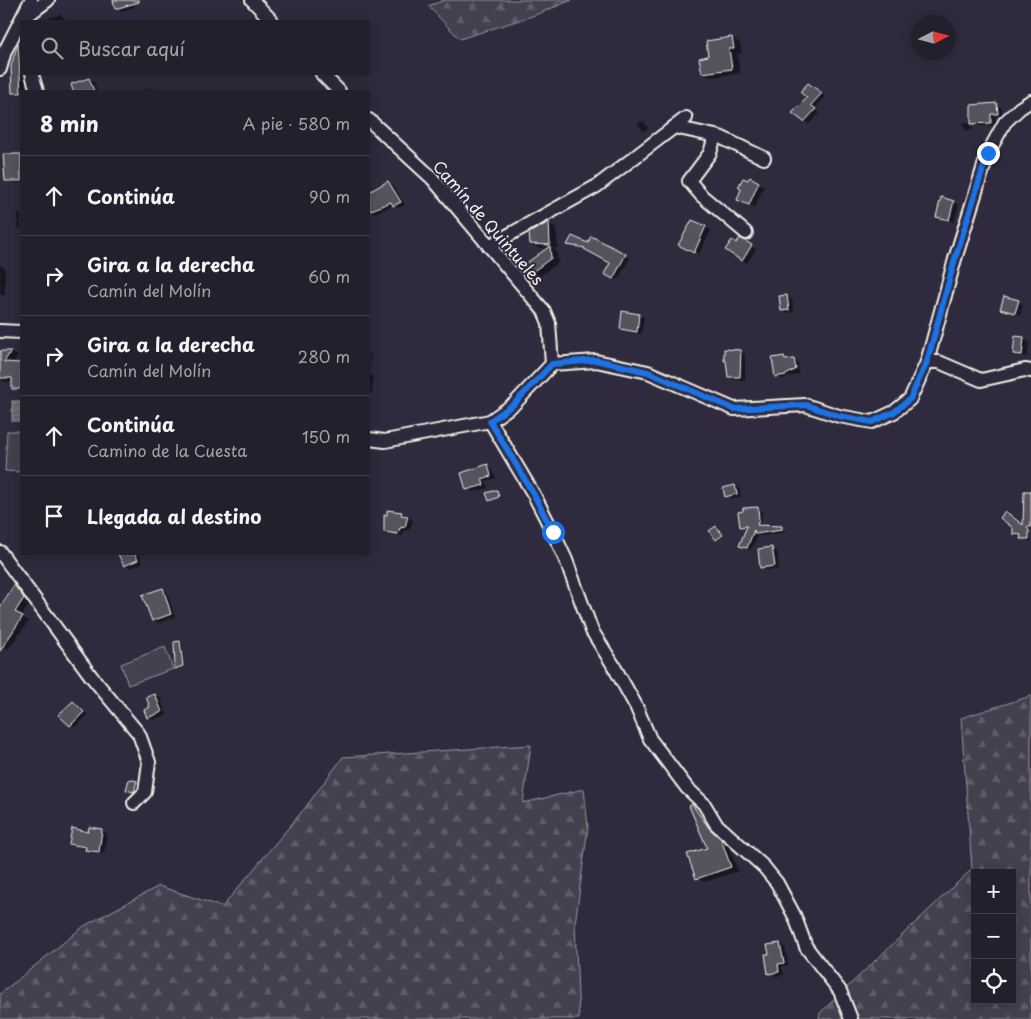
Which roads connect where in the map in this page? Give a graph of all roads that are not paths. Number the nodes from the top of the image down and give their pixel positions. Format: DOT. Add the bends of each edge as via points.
graph roads {
  1 [pos="32,0"];
  2 [pos="48,0"];
  3 [pos="252,0"];
  4 [pos="22,20"];
  5 [pos="271,20"];
  6 [pos="20,24"];
  7 [pos="0,69"];
  8 [pos="32,75"];
  9 [pos="323,75"];
  10 [pos="37,90"];
  11 [pos="338,90"];
  12 [pos="1031,101"];
  13 [pos="686,118"];
  14 [pos="370,121"];
  15 [pos="674,127"];
  16 [pos="715,136"];
  17 [pos="764,158"];
  18 [pos="746,233"];
  19 [pos="489,246"];
  20 [pos="0,331"];
  21 [pos="20,332"];
  22 [pos="927,362"];
  23 [pos="552,364"];
  24 [pos="1031,371"];
  25 [pos="490,421"];
  26 [pos="370,439"];
  27 [pos="0,552"];
  28 [pos="134,803"];
  29 [pos="851,1019"];
  1 -- 4 [label="street"];
  2 -- 4 [label="street"];
  3 -- 5 [label="street"];
  6 -- 7 [label="street"];
  8 -- 10 [label="street"];
  9 -- 11 [label="street"];
  12 -- 22 [label="street" via="1005,122 988,153"];
  13 -- 15 [label="street"];
  14 -- 19 [label="street, Camín de Quintueles" via="432,178"];
  15 -- 16 [label="street"];
  15 -- 19 [label="street" via="597,186"];
  16 -- 17 [label="street"];
  16 -- 18 [label="street" via="710,153 689,181"];
  19 -- 23 [label="street, Camín de Quintueles" via="544,310 549,324"];
  20 -- 21 [label="street"];
  22 -- 23 [label="street" via="910,399 894,412 872,422 806,405 734,409 648,372 596,360"];
  22 -- 24 [label="street" via="939,362 981,380"];
  23 -- 25 [label="street" via="514,404"];
  25 -- 26 [label="street" via="385,441"];
  25 -- 29 [label="street" via="553,532 592,631 631,697 650,739 704,804 716,824 777,883 796,917 806,947 840,991"];
  27 -- 28 [label="street" via="91,676 139,734 149,762 145,792"];
}
